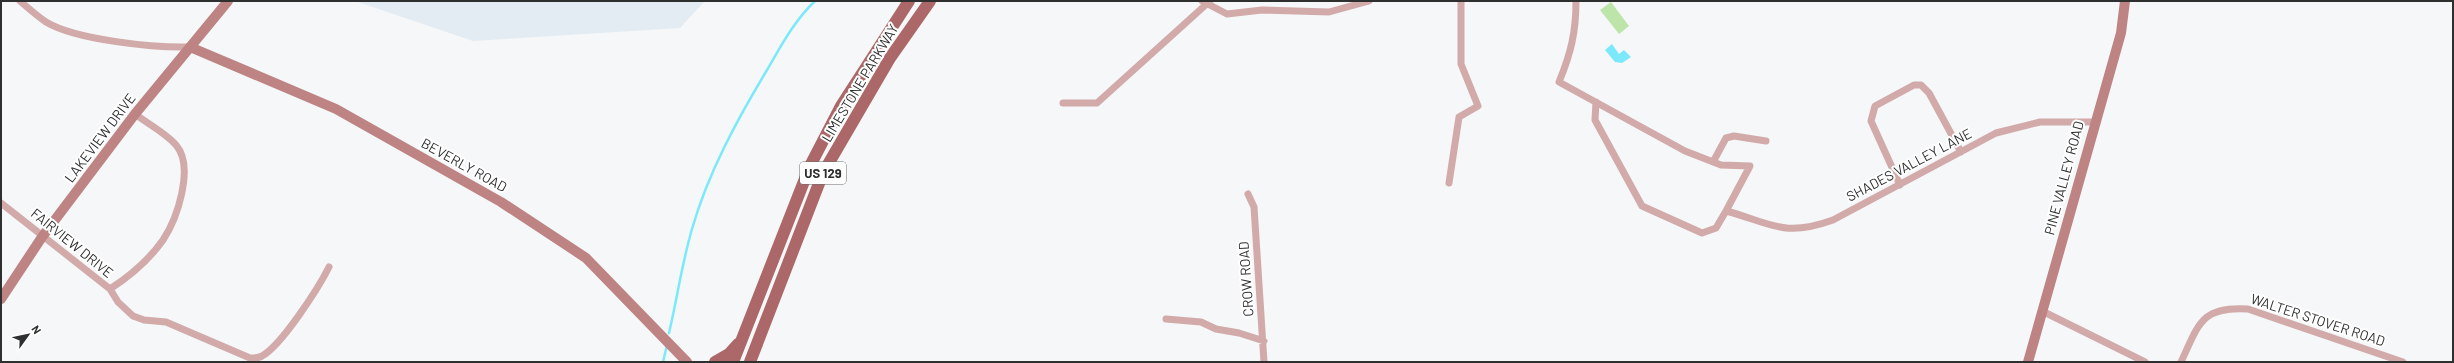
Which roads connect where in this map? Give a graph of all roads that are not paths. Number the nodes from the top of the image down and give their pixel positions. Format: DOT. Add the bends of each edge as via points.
graph roads {
  1 [pos="20,1"];
  2 [pos="228,1"];
  3 [pos="909,1"];
  4 [pos="930,1"];
  5 [pos="1368,1"];
  6 [pos="1461,1"];
  7 [pos="1576,1"];
  8 [pos="2125,1"];
  9 [pos="1207,2"];
  10 [pos="190,47"];
  11 [pos="1596,102"];
  12 [pos="1063,103"];
  13 [pos="135,114"];
  14 [pos="2094,122"];
  15 [pos="1766,141"];
  16 [pos="1961,152"];
  17 [pos="1712,162"];
  18 [pos="1449,183"];
  19 [pos="1900,185"];
  20 [pos="1248,194"];
  21 [pos="1,203"];
  22 [pos="1726,211"];
  23 [pos="42,237"];
  24 [pos="329,267"];
  25 [pos="110,289"];
  26 [pos="1,299"];
  27 [pos="2042,311"];
  28 [pos="1166,319"];
  29 [pos="743,337"];
  30 [pos="1264,341"];
  31 [pos="687,362"];
  32 [pos="716,362"];
  33 [pos="734,362"];
  34 [pos="750,362"];
  35 [pos="1264,362"];
  36 [pos="2028,362"];
  37 [pos="2144,362"];
  38 [pos="2180,362"];
  39 [pos="2403,362"];
  1 -- 10 [label="street" via="46,22 59,28 134,43"];
  2 -- 10 [label="street, LAKEVIEW DRIVE"];
  3 -- 29 [label="main road, LIMESTONE PARKWAY / US 129" via="841,106 810,166"];
  4 -- 34 [label="main road, LIMESTONE PARKWAY / US 129" via="890,58 823,173"];
  5 -- 9 [label="street" via="1329,12 1262,10 1227,14"];
  6 -- 18 [label="street" via="1461,64 1478,106 1459,117"];
  7 -- 11 [label="street" via="1576,24 1570,56 1559,82"];
  8 -- 14 [label="street, PINE VALLEY ROAD" via="2121,33"];
  9 -- 12 [label="street" via="1097,104"];
  10 -- 13 [label="street, LAKEVIEW DRIVE"];
  10 -- 31 [label="street, BEVERLY ROAD" via="336,110 501,202 586,258"];
  11 -- 17 [label="street"];
  11 -- 22 [label="street" via="1595,120 1642,206 1702,233 1716,228"];
  13 -- 23 [label="street, LAKEVIEW DRIVE"];
  13 -- 25 [label="street" via="176,145 185,169 184,183 163,239 141,265"];
  14 -- 16 [label="street, SHADES VALLEY LANE" via="2040,122 1996,134"];
  14 -- 27 [label="street, PINE VALLEY ROAD"];
  15 -- 17 [label="street" via="1734,136 1726,138"];
  16 -- 19 [label="street, SHADES VALLEY LANE"];
  16 -- 19 [label="street" via="1929,93 1921,85 1914,85 1875,106 1871,121"];
  17 -- 22 [label="street" via="1721,165 1750,166"];
  19 -- 22 [label="street, SHADES VALLEY LANE" via="1832,220 1810,228 1768,226"];
  20 -- 30 [label="street, CROW ROAD" via="1254,207"];
  21 -- 23 [label="street, FAIRVIEW DRIVE"];
  23 -- 25 [label="street, FAIRVIEW DRIVE"];
  23 -- 26 [label="street, LAKEVIEW DRIVE"];
  24 -- 25 [label="street, FAIRVIEW DRIVE" via="318,289 280,338 262,356 250,358 166,322 133,316 118,302"];
  27 -- 36 [label="street, PINE VALLEY ROAD"];
  27 -- 37 [label="street"];
  28 -- 30 [label="street" via="1201,322 1216,329"];
  29 -- 32 [label="main road" via="729,354"];
  29 -- 33 [label="main road, LIMESTONE PARKWAY / US 129"];
  30 -- 35 [label="street, CROW ROAD"];
  38 -- 39 [label="street, WALTER STOVER ROAD" via="2198,326 2209,314 2228,308 2248,309"];
}
